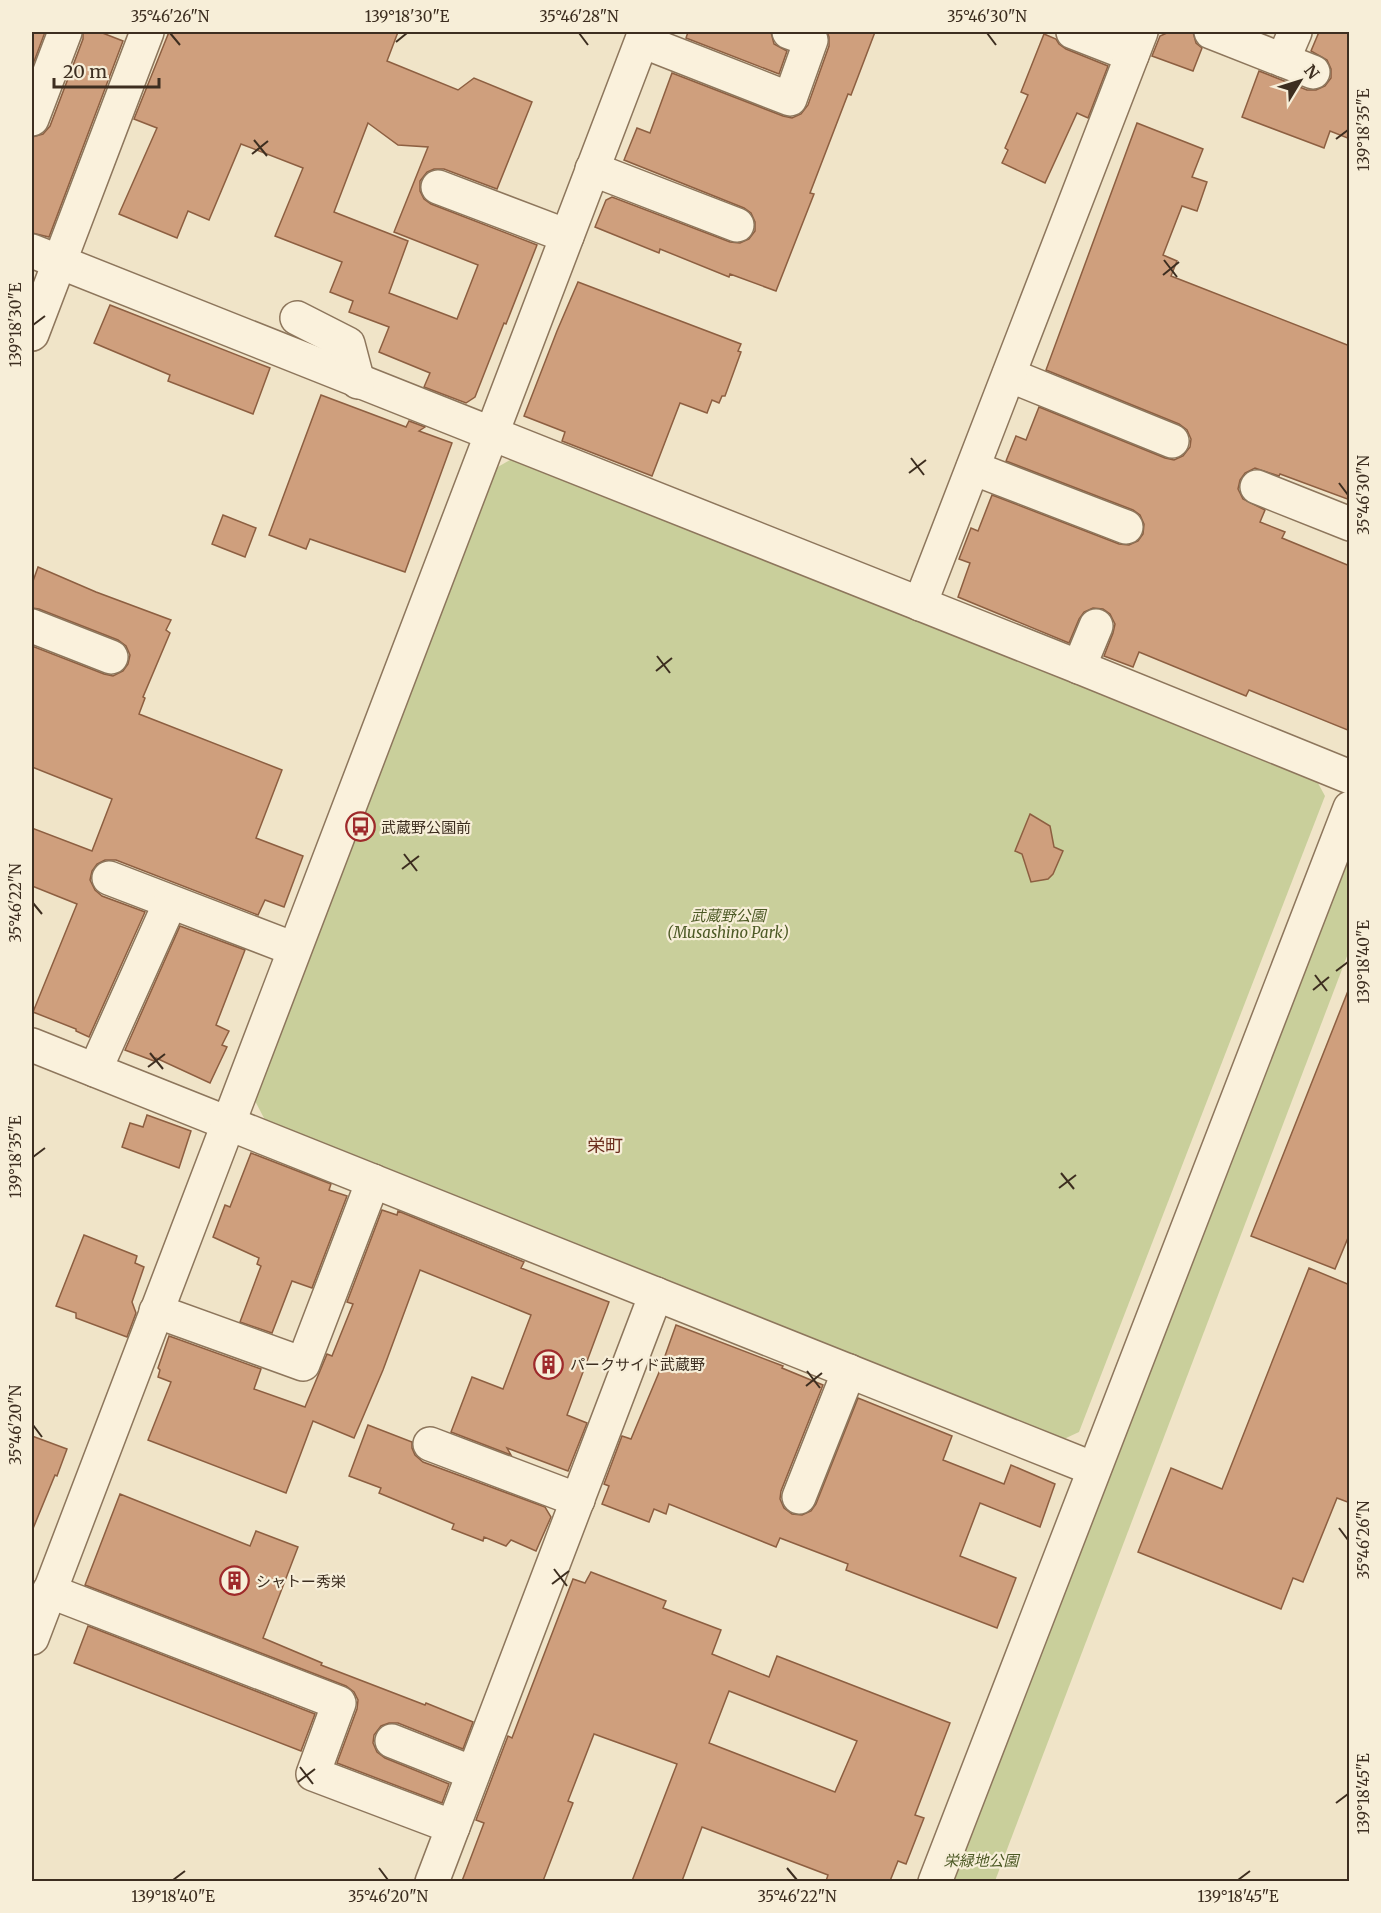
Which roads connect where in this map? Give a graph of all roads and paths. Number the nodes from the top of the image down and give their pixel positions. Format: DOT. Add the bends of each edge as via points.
graph roads {
  1 [pos="65,32"];
  2 [pos="789,32"];
  3 [pos="1073,32"];
  4 [pos="1211,32"];
  5 [pos="142,33"];
  6 [pos="643,36"];
  7 [pos="1137,43"];
  8 [pos="1297,55"];
  9 [pos="32,119"];
  10 [pos="592,169"];
  11 [pos="438,187"];
  12 [pos="737,225"];
  13 [pos="567,236"];
  14 [pos="46,256"];
  15 [pos="297,318"];
  16 [pos="32,334"];
  17 [pos="1009,375"];
  18 [pos="358,382"];
  19 [pos="491,435"];
  20 [pos="1172,441"];
  21 [pos="973,468"];
  22 [pos="1257,487"];
  23 [pos="1350,524"];
  24 [pos="1126,527"];
  25 [pos="920,604"];
  26 [pos="32,626"];
  27 [pos="1096,626"];
  28 [pos="111,657"];
  29 [pos="1079,667"];
  30 [pos="1350,777"];
  31 [pos="1350,808"];
  32 [pos="109,879"];
  33 [pos="170,903"];
  34 [pos="294,949"];
  35 [pos="32,1045"];
  36 [pos="95,1070"];
  37 [pos="228,1124"];
  38 [pos="373,1181"];
  39 [pos="656,1294"];
  40 [pos="156,1311"];
  41 [pos="849,1371"];
  42 [pos="430,1444"];
  43 [pos="1094,1468"];
  44 [pos="799,1497"];
  45 [pos="578,1500"];
  46 [pos="49,1591"];
  47 [pos="32,1638"];
  48 [pos="392,1741"];
  49 [pos="473,1773"];
  50 [pos="453,1827"];
  51 [pos="432,1881"];
  52 [pos="935,1881"];
  1 -- 9 [label="street"];
  2 -- 6 [label="street" via="811,40 790,99"];
  3 -- 7 [label="street"];
  4 -- 8 [label="street"];
  5 -- 14 [label="street"];
  6 -- 10 [label="street"];
  7 -- 17 [label="street"];
  10 -- 12 [label="street"];
  10 -- 13 [label="street"];
  11 -- 13 [label="street"];
  13 -- 19 [label="street"];
  14 -- 16 [label="street"];
  14 -- 18 [label="street"];
  15 -- 18 [label="street" via="348,344"];
  17 -- 20 [label="street"];
  17 -- 21 [label="street"];
  18 -- 19 [label="street"];
  19 -- 25 [label="street"];
  19 -- 34 [label="street"];
  21 -- 24 [label="street"];
  21 -- 25 [label="street"];
  22 -- 23 [label="street"];
  25 -- 29 [label="street"];
  26 -- 28 [label="street"];
  27 -- 29 [label="street"];
  29 -- 30 [label="street"];
  31 -- 43 [label="street"];
  32 -- 33 [label="street"];
  33 -- 34 [label="street"];
  33 -- 36 [label="street"];
  34 -- 37 [label="street"];
  35 -- 36 [label="street"];
  36 -- 37 [label="street"];
  37 -- 38 [label="street"];
  37 -- 40 [label="street"];
  38 -- 39 [label="street"];
  38 -- 40 [label="street" via="303,1364"];
  39 -- 41 [label="street"];
  39 -- 45 [label="street"];
  40 -- 46 [label="street"];
  41 -- 43 [label="street"];
  41 -- 44 [label="street"];
  42 -- 45 [label="street"];
  43 -- 52 [label="street"];
  45 -- 49 [label="street"];
  46 -- 47 [label="street"];
  46 -- 50 [label="street" via="339,1703 313,1774"];
  48 -- 49 [label="street"];
  49 -- 50 [label="street"];
  50 -- 51 [label="street"];
}
